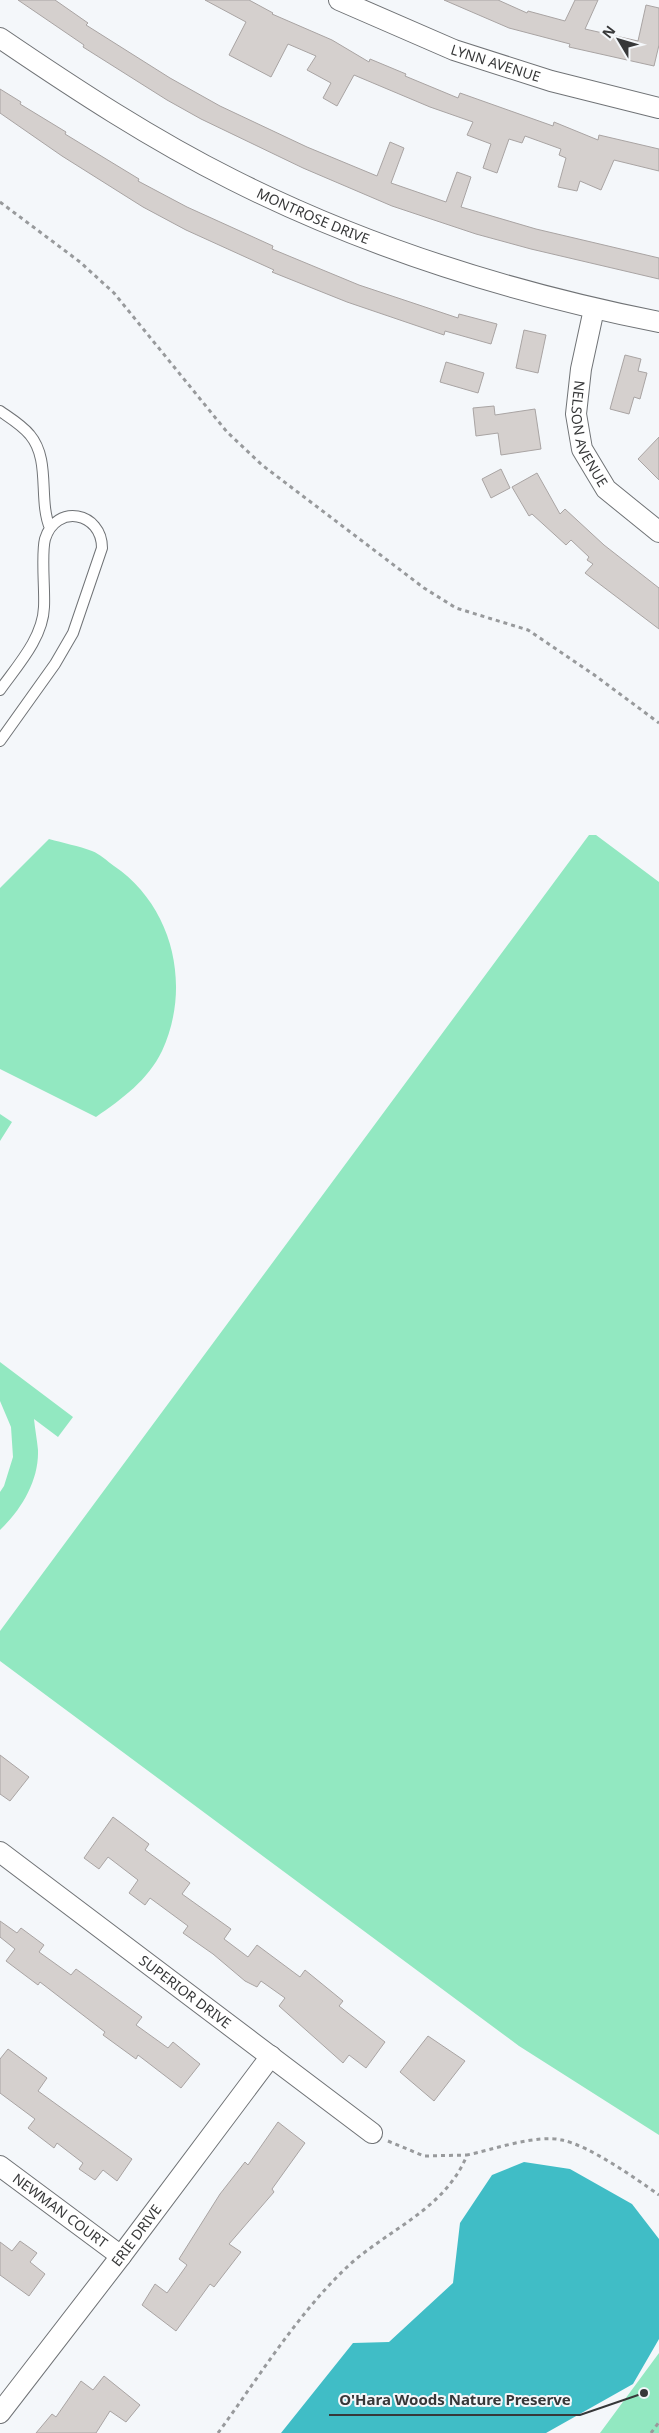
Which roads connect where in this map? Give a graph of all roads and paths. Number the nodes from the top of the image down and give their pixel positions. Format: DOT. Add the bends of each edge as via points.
graph roads {
  1 [pos="339,0"];
  2 [pos="0,38"];
  3 [pos="659,108"];
  4 [pos="0,202"];
  5 [pos="594,309"];
  6 [pos="659,322"];
  7 [pos="0,410"];
  8 [pos="50,528"];
  9 [pos="659,532"];
  10 [pos="0,690"];
  11 [pos="659,723"];
  12 [pos="0,741"];
  13 [pos="0,1852"];
  14 [pos="271,2056"];
  15 [pos="372,2133"];
  16 [pos="467,2155"];
  17 [pos="0,2166"];
  18 [pos="659,2195"];
  19 [pos="121,2256"];
  20 [pos="0,2413"];
  21 [pos="659,2422"];
  22 [pos="218,2433"];
  23 [pos="651,2433"];
  1 -- 3 [label="street, LYNN AVENUE" via="454,50 560,83"];
  2 -- 5 [label="street, MONTROSE DRIVE" via="99,105 232,180 382,244"];
  4 -- 11 [label="path" via="80,262 114,293 227,432 262,465 424,588 456,608 528,630"];
  5 -- 6 [label="street, MONTROSE DRIVE"];
  5 -- 9 [label="street, NELSON AVENUE" via="576,414 582,449 606,489"];
  7 -- 8 [label="lane" via="30,434 37,446 41,460 44,515"];
  8 -- 10 [label="lane" via="45,540 44,610 36,636"];
  8 -- 12 [label="lane" via="67,517 85,518 99,531 102,548 73,633"];
  13 -- 14 [label="street, SUPERIOR DRIVE"];
  14 -- 15 [label="street, SUPERIOR DRIVE"];
  14 -- 19 [label="street, ERIE DRIVE"];
  15 -- 16 [label="path" via="424,2156"];
  16 -- 18 [label="path" via="526,2142 562,2140 591,2153"];
  16 -- 22 [label="path" via="456,2176 429,2206 366,2251 327,2288 268,2361"];
  17 -- 19 [label="street, NEWMAN COURT"];
  19 -- 20 [label="street, ERIE DRIVE"];
  21 -- 23 [label="path"];
}
